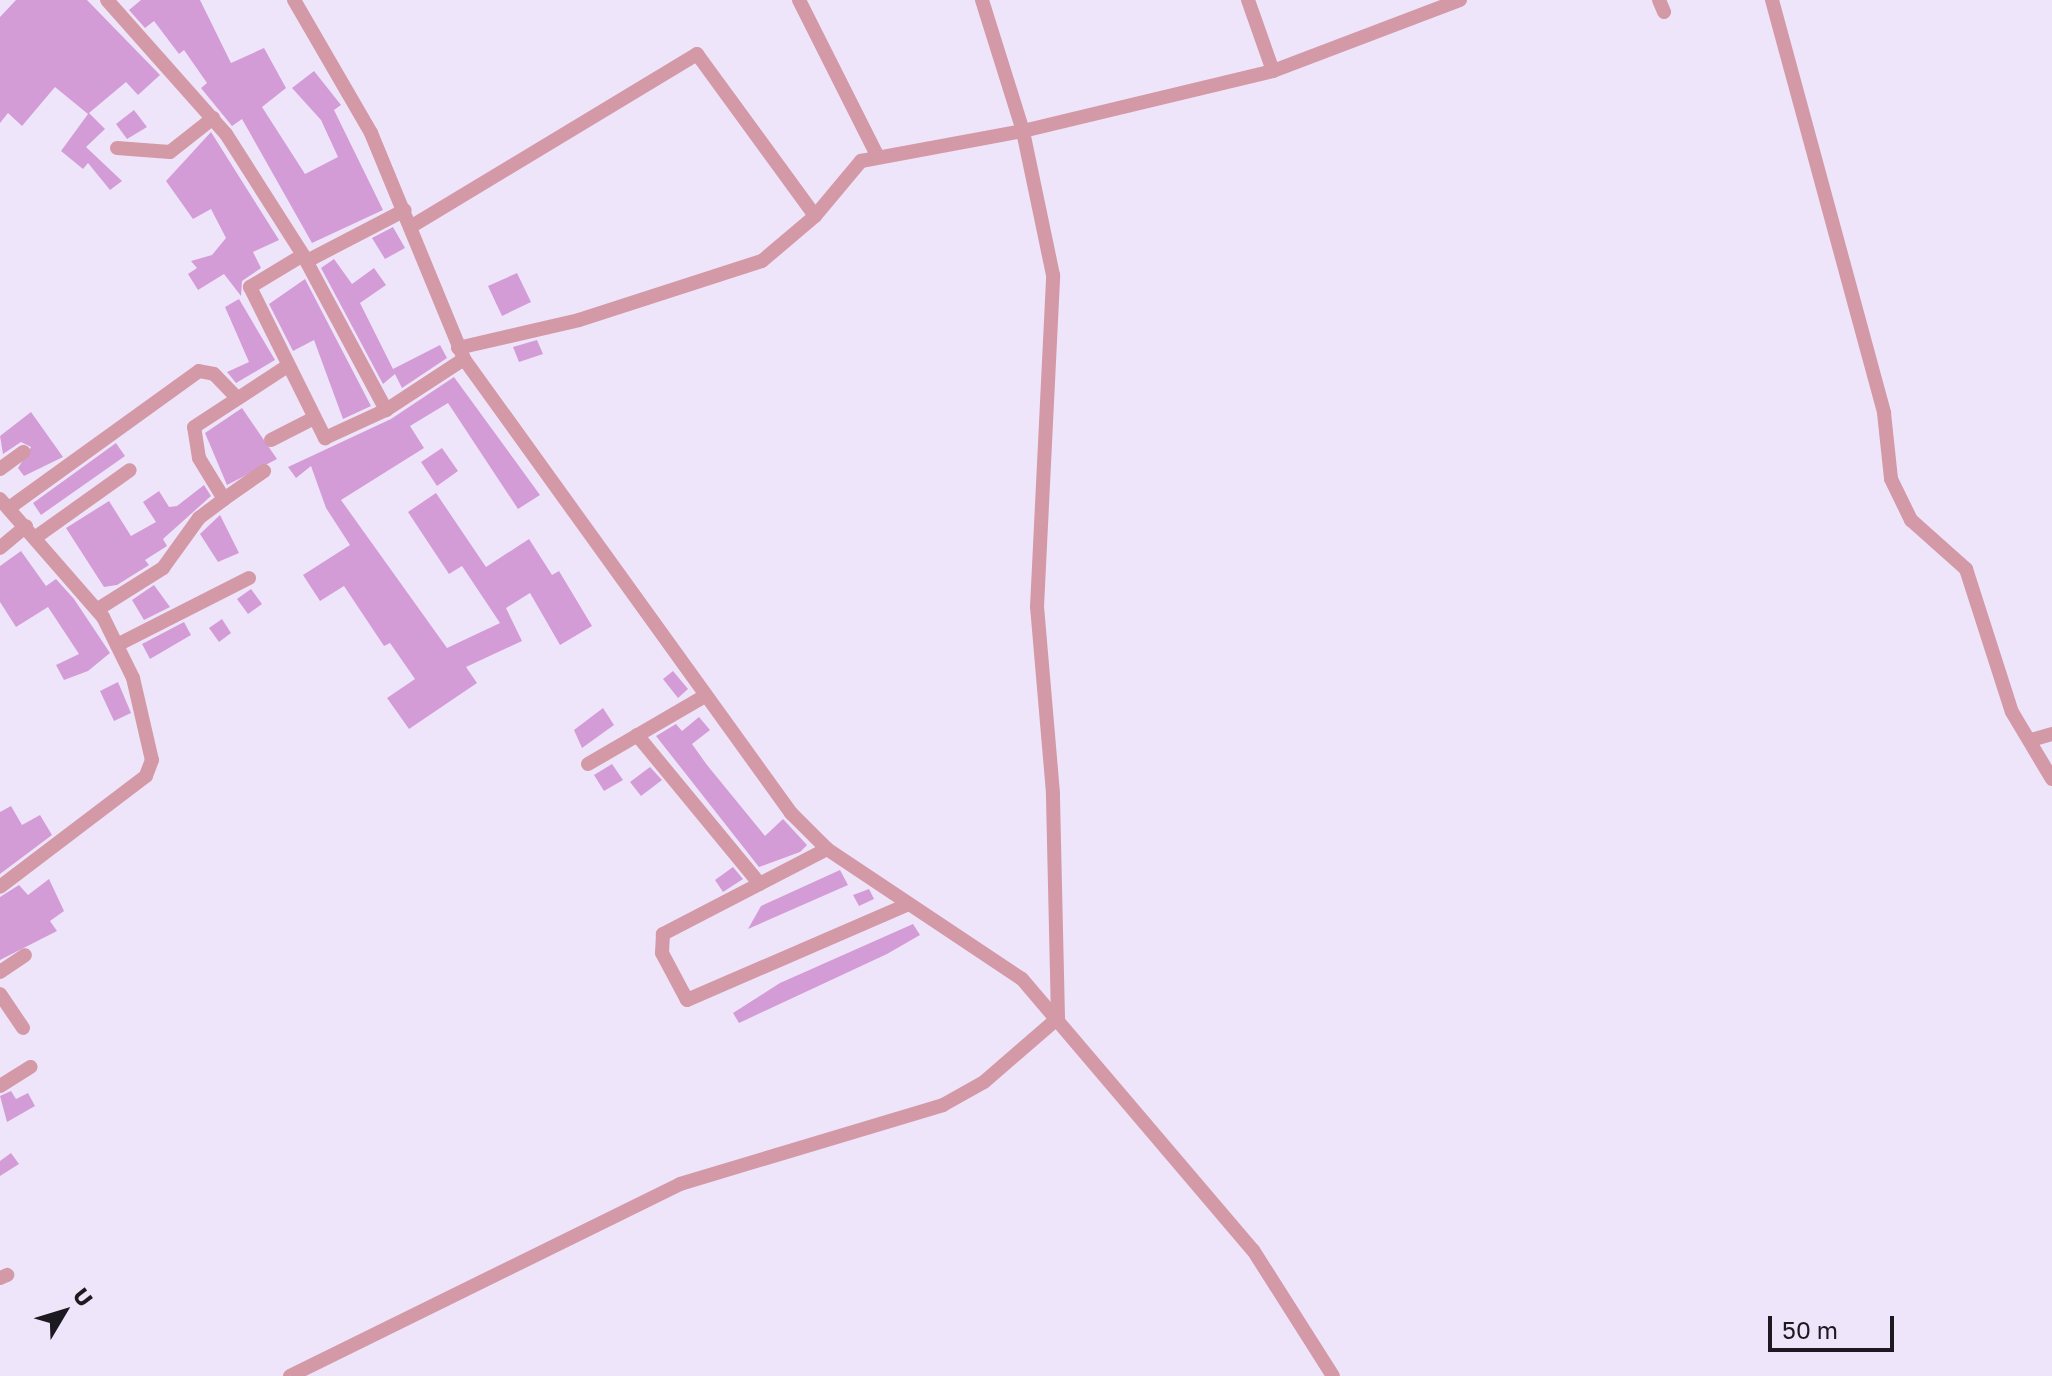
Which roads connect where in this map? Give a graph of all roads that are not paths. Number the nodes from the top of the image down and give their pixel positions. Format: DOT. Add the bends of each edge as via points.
graph roads {
  1 [pos="107,0"];
  2 [pos="294,0"];
  3 [pos="799,0"];
  4 [pos="982,0"];
  5 [pos="1248,0"];
  6 [pos="1460,0"];
  7 [pos="1772,0"];
  8 [pos="1273,71"];
  9 [pos="213,118"];
  10 [pos="1023,131"];
  11 [pos="117,148"];
  12 [pos="878,157"];
  13 [pos="405,210"];
  14 [pos="815,216"];
  15 [pos="412,226"];
  16 [pos="305,258"];
  17 [pos="461,354"];
  18 [pos="286,367"];
  19 [pos="237,398"];
  20 [pos="386,410"];
  21 [pos="310,420"];
  22 [pos="271,440"];
  23 [pos="23,452"];
  24 [pos="0,469"];
  25 [pos="130,470"];
  26 [pos="264,471"];
  27 [pos="224,499"];
  28 [pos="5,504"];
  29 [pos="31,532"];
  30 [pos="0,548"];
  31 [pos="249,578"];
  32 [pos="98,609"];
  33 [pos="117,645"];
  34 [pos="705,696"];
  35 [pos="2052,734"];
  36 [pos="637,735"];
  37 [pos="2031,740"];
  38 [pos="588,764"];
  39 [pos="2052,779"];
  40 [pos="827,849"];
  41 [pos="760,884"];
  42 [pos="0,887"];
  43 [pos="909,904"];
  44 [pos="25,955"];
  45 [pos="0,972"];
  46 [pos="0,994"];
  47 [pos="1058,1018"];
  48 [pos="23,1028"];
  49 [pos="31,1067"];
  50 [pos="0,1086"];
  51 [pos="290,1376"];
  52 [pos="1333,1376"];
  1 -- 9 [label="street"];
  2 -- 13 [label="street" via="341,71"];
  3 -- 12 [label="street"];
  4 -- 10 [label="street"];
  5 -- 8 [label="street"];
  6 -- 8 [label="street"];
  7 -- 37 [label="street" via="1884,413 1891,479 1911,520 1966,569 2004,691"];
  8 -- 10 [label="street"];
  9 -- 11 [label="street" via="170,152"];
  9 -- 16 [label="street"];
  10 -- 12 [label="street"];
  10 -- 47 [label="street" via="1053,275 1037,607 1053,793"];
  12 -- 14 [label="street" via="861,161"];
  13 -- 15 [label="street"];
  13 -- 16 [label="street"];
  14 -- 15 [label="street" via="697,54"];
  14 -- 17 [label="street" via="762,261"];
  15 -- 17 [label="street"];
  16 -- 18 [label="street" via="250,287"];
  16 -- 20 [label="street"];
  17 -- 20 [label="street"];
  17 -- 34 [label="street"];
  18 -- 19 [label="street"];
  18 -- 21 [label="street"];
  19 -- 27 [label="street" via="191,433"];
  19 -- 28 [label="street" via="214,374 199,371"];
  20 -- 21 [label="street" via="331,439"];
  21 -- 22 [label="street"];
  23 -- 24 [label="street"];
  25 -- 29 [label="street"];
  26 -- 27 [label="street"];
  27 -- 32 [label="street" via="199,518 163,568"];
  28 -- 29 [label="street"];
  29 -- 30 [label="street"];
  29 -- 32 [label="street"];
  31 -- 33 [label="street"];
  32 -- 33 [label="street"];
  33 -- 42 [label="street" via="147,721 151,768"];
  34 -- 36 [label="street"];
  34 -- 40 [label="street"];
  35 -- 37 [label="street"];
  36 -- 38 [label="street"];
  36 -- 41 [label="street"];
  37 -- 39 [label="street"];
  40 -- 41 [label="street"];
  40 -- 43 [label="street"];
  41 -- 43 [label="street" via="663,934 662,953 687,1000"];
  43 -- 47 [label="street" via="992,955"];
  44 -- 45 [label="street"];
  46 -- 48 [label="street"];
  47 -- 51 [label="street" via="984,1082 943,1105 680,1184"];
  47 -- 52 [label="street" via="1253,1250"];
  49 -- 50 [label="street"];
}
